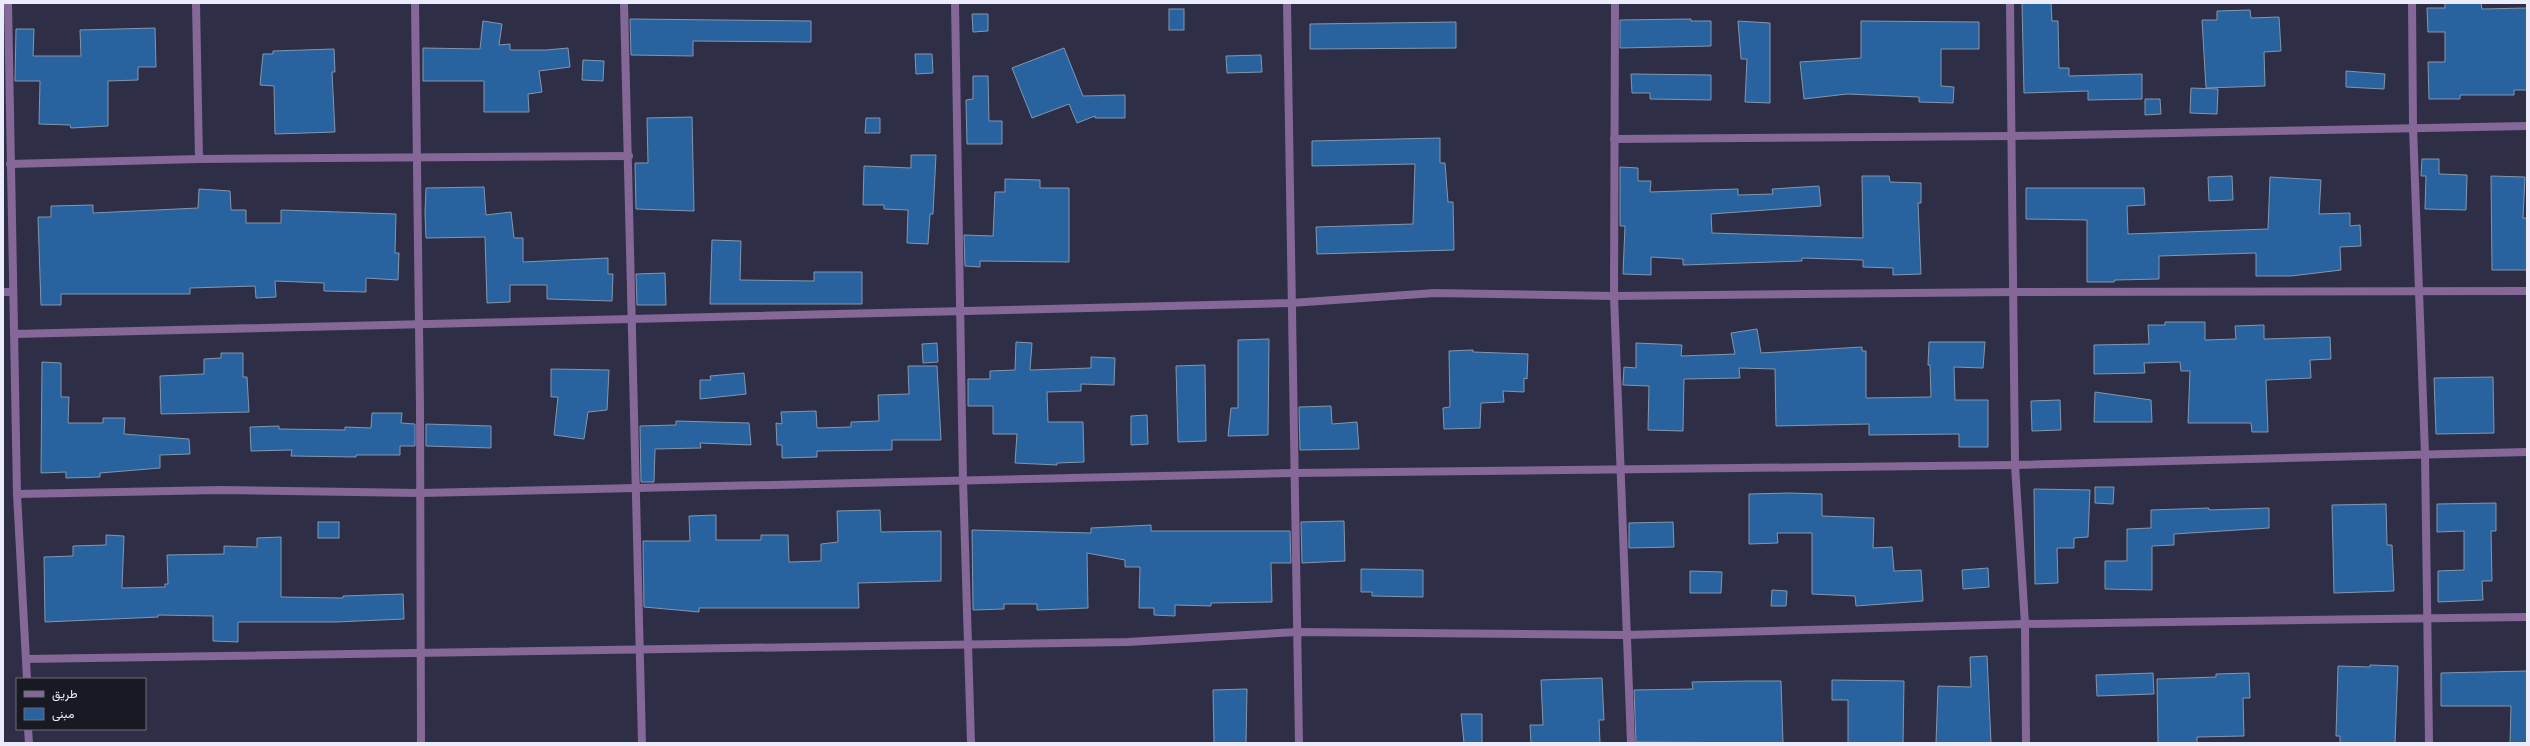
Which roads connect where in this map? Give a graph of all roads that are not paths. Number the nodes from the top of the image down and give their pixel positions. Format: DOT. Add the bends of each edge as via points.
graph roads {
  1 [pos="8,3"];
  2 [pos="196,3"];
  3 [pos="415,3"];
  4 [pos="624,3"];
  5 [pos="956,3"];
  6 [pos="1287,3"];
  7 [pos="1615,3"];
  8 [pos="2010,3"];
  9 [pos="2412,3"];
  10 [pos="6,56"];
  11 [pos="2527,126"];
  12 [pos="2413,128"];
  13 [pos="2013,136"];
  14 [pos="1614,139"];
  15 [pos="629,156"];
  16 [pos="417,157"];
  17 [pos="199,159"];
  18 [pos="10,164"];
  19 [pos="2417,290"];
  20 [pos="2527,291"];
  21 [pos="3,292"];
  22 [pos="13,292"];
  23 [pos="2015,292"];
  24 [pos="1614,296"];
  25 [pos="1291,303"];
  26 [pos="960,310"];
  27 [pos="632,319"];
  28 [pos="419,323"];
  29 [pos="14,334"];
  30 [pos="2527,452"];
  31 [pos="2424,454"];
  32 [pos="2015,465"];
  33 [pos="1620,471"];
  34 [pos="1293,473"];
  35 [pos="963,480"];
  36 [pos="635,486"];
  37 [pos="420,493"];
  38 [pos="17,494"];
  39 [pos="2527,617"];
  40 [pos="2426,618"];
  41 [pos="2025,624"];
  42 [pos="1296,632"];
  43 [pos="1625,634"];
  44 [pos="968,644"];
  45 [pos="641,651"];
  46 [pos="421,653"];
  47 [pos="26,659"];
  48 [pos="27,678"];
  49 [pos="28,730"];
  50 [pos="29,743"];
  51 [pos="421,743"];
  52 [pos="642,743"];
  53 [pos="971,743"];
  54 [pos="1299,743"];
  55 [pos="1630,743"];
  56 [pos="2026,743"];
  57 [pos="2429,743"];
  1 -- 10 [label="street"];
  2 -- 17 [label="street"];
  3 -- 16 [label="street"];
  4 -- 15 [label="street"];
  5 -- 26 [label="street"];
  6 -- 25 [label="street"];
  7 -- 14 [label="street"];
  8 -- 13 [label="street"];
  9 -- 12 [label="street"];
  10 -- 18 [label="street"];
  11 -- 12 [label="street"];
  12 -- 13 [label="street"];
  12 -- 19 [label="street"];
  13 -- 14 [label="street"];
  13 -- 23 [label="street"];
  14 -- 24 [label="street"];
  15 -- 16 [label="street"];
  15 -- 27 [label="street"];
  16 -- 17 [label="street"];
  16 -- 28 [label="street"];
  17 -- 18 [label="street"];
  18 -- 22 [label="street"];
  19 -- 20 [label="street"];
  19 -- 23 [label="street"];
  19 -- 31 [label="street"];
  21 -- 22 [label="street"];
  22 -- 29 [label="street"];
  23 -- 24 [label="street"];
  23 -- 32 [label="street"];
  24 -- 25 [label="street" via="1435,293"];
  24 -- 33 [label="street"];
  25 -- 26 [label="street"];
  25 -- 34 [label="street"];
  26 -- 27 [label="street"];
  26 -- 35 [label="street"];
  27 -- 28 [label="street"];
  27 -- 36 [label="street"];
  28 -- 29 [label="street"];
  28 -- 37 [label="street"];
  29 -- 38 [label="street"];
  30 -- 31 [label="street"];
  31 -- 32 [label="street"];
  31 -- 40 [label="street"];
  32 -- 33 [label="street"];
  32 -- 41 [label="street"];
  33 -- 34 [label="street"];
  33 -- 43 [label="street"];
  34 -- 35 [label="street"];
  34 -- 42 [label="street"];
  35 -- 36 [label="street"];
  35 -- 44 [label="street"];
  36 -- 37 [label="street"];
  36 -- 45 [label="street"];
  37 -- 38 [label="street" via="220,490"];
  37 -- 46 [label="street"];
  38 -- 47 [label="street"];
  39 -- 40 [label="street"];
  40 -- 41 [label="street"];
  40 -- 57 [label="street"];
  41 -- 43 [label="street"];
  41 -- 56 [label="street"];
  42 -- 43 [label="street"];
  42 -- 44 [label="street" via="1128,642"];
  42 -- 54 [label="street"];
  43 -- 55 [label="street"];
  44 -- 45 [label="street"];
  44 -- 53 [label="street"];
  45 -- 46 [label="street"];
  45 -- 52 [label="street"];
  46 -- 47 [label="street"];
  46 -- 51 [label="street"];
  47 -- 48 [label="street"];
  49 -- 50 [label="street"];
}
